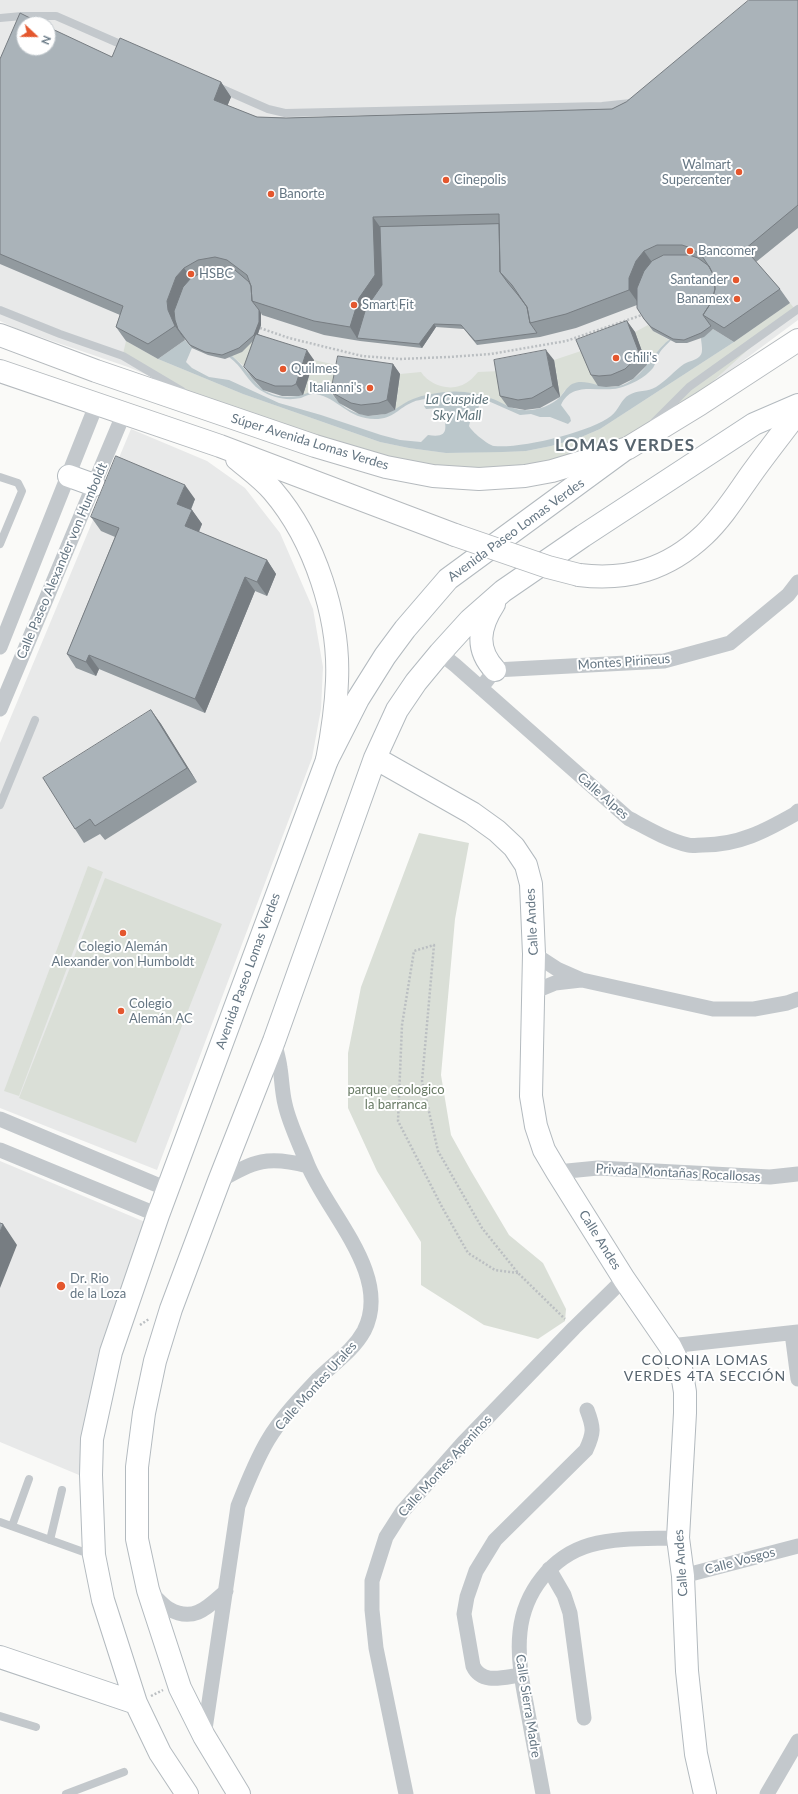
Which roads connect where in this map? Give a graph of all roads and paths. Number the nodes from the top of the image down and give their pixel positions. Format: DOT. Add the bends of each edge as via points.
graph roads {
  1 [pos="0,18"];
  2 [pos="136,51"];
  3 [pos="208,82"];
  4 [pos="636,102"];
  5 [pos="798,309"];
  6 [pos="0,310"];
  7 [pos="642,315"];
  8 [pos="260,328"];
  9 [pos="605,328"];
  10 [pos="0,335"];
  11 [pos="607,335"];
  12 [pos="294,340"];
  13 [pos="798,340"];
  14 [pos="291,346"];
  15 [pos="516,350"];
  16 [pos="517,356"];
  17 [pos="377,357"];
  18 [pos="376,364"];
  19 [pos="0,371"];
  20 [pos="97,403"];
  21 [pos="798,405"];
  22 [pos="217,412"];
  23 [pos="798,412"];
  24 [pos="124,413"];
  25 [pos="220,446"];
  26 [pos="628,448"];
  27 [pos="69,476"];
  28 [pos="0,477"];
  29 [pos="94,485"];
  30 [pos="0,544"];
  31 [pos="798,582"];
  32 [pos="503,591"];
  33 [pos="0,647"];
  34 [pos="440,653"];
  35 [pos="495,670"];
  36 [pos="480,688"];
  37 [pos="0,708"];
  38 [pos="34,720"];
  39 [pos="375,758"];
  40 [pos="327,760"];
  41 [pos="0,805"];
  42 [pos="798,811"];
  43 [pos="534,954"];
  44 [pos="582,980"];
  45 [pos="533,992"];
  46 [pos="798,999"];
  47 [pos="274,1041"];
  48 [pos="0,1119"];
  49 [pos="0,1150"];
  50 [pos="308,1166"];
  51 [pos="557,1172"];
  52 [pos="798,1174"];
  53 [pos="219,1181"];
  54 [pos="167,1189"];
  55 [pos="158,1215"];
  56 [pos="518,1274"];
  57 [pos="624,1279"];
  58 [pos="574,1328"];
  59 [pos="795,1333"];
  60 [pos="670,1346"];
  61 [pos="798,1379"];
  62 [pos="588,1410"];
  63 [pos="30,1479"];
  64 [pos="62,1490"];
  65 [pos="0,1522"];
  66 [pos="12,1526"];
  67 [pos="678,1538"];
  68 [pos="50,1540"];
  69 [pos="798,1546"];
  70 [pos="94,1556"];
  71 [pos="549,1569"];
  72 [pos="683,1576"];
  73 [pos="148,1590"];
  74 [pos="226,1591"];
  75 [pos="0,1658"];
  76 [pos="521,1675"];
  77 [pos="179,1683"];
  78 [pos="136,1703"];
  79 [pos="0,1716"];
  80 [pos="584,1718"];
  81 [pos="36,1727"];
  82 [pos="204,1736"];
  83 [pos="798,1741"];
  84 [pos="124,1772"];
  85 [pos="66,1794"];
  86 [pos="187,1794"];
  87 [pos="239,1794"];
  88 [pos="406,1794"];
  89 [pos="543,1794"];
  90 [pos="705,1794"];
  91 [pos="767,1794"];
  1 -- 2 [label="lane" via="56,16"];
  3 -- 4 [label="lane" via="258,105 284,113 616,106"];
  5 -- 26 [label="lane" via="689,387"];
  6 -- 22 [label="lane" via="123,356"];
  7 -- 9 [label="path"];
  8 -- 12 [label="path"];
  9 -- 11 [label="path"];
  9 -- 15 [label="path" via="566,341"];
  10 -- 22 [label="main road, Súper Avenida Lomas Verdes"];
  12 -- 14 [label="path"];
  12 -- 17 [label="path"];
  13 -- 26 [label="main road, Avenida Paseo Lomas Verdes"];
  15 -- 16 [label="path"];
  15 -- 17 [label="path" via="449,357"];
  17 -- 18 [label="path"];
  19 -- 20 [label="main road"];
  20 -- 24 [label="main road"];
  20 -- 27 [label="street, Calle Paseo Alexander von Humboldt"];
  21 -- 32 [label="main road" via="754,424 582,536"];
  22 -- 26 [label="main road, Súper Avenida Lomas Verdes" via="315,446 433,476 479,479 525,476 552,471"];
  23 -- 25 [label="main road, bridge" via="728,507 704,535 676,556 649,570 602,578 548,567 455,535"];
  24 -- 25 [label="main road"];
  24 -- 29 [label="street, Calle Paseo Alexander von Humboldt"];
  25 -- 40 [label="main road" via="273,491 292,516 311,552 325,592 332,620 337,680"];
  26 -- 40 [label="main road, Avenida Paseo Lomas Verdes" via="448,579 385,656 358,699"];
  27 -- 29 [label="main road"];
  27 -- 33 [label="street, Calle Paseo Alexander von Humboldt"];
  28 -- 30 [label="lane" via="18,483 22,491"];
  29 -- 37 [label="street, Calle Paseo Alexander von Humboldt"];
  31 -- 35 [label="street, Montes Pirineus" via="788,595 730,643 664,661"];
  32 -- 34 [label="main road" via="470,620"];
  32 -- 35 [label="main road" via="488,614 482,630 481,649"];
  34 -- 36 [label="street, Calle Alpes"];
  34 -- 39 [label="main road" via="397,710"];
  35 -- 36 [label="street"];
  36 -- 42 [label="street, Calle Alpes" via="628,818 659,834 689,845 740,841 766,831"];
  38 -- 41 [label="lane"];
  39 -- 43 [label="main road, Calle Andes" via="472,813 514,847 526,865 531,884"];
  39 -- 47 [label="main road"];
  40 -- 54 [label="main road, Avenida Paseo Lomas Verdes"];
  43 -- 44 [label="street" via="557,969"];
  43 -- 45 [label="main road, Calle Andes"];
  44 -- 45 [label="street" via="555,983"];
  44 -- 46 [label="street" via="713,1009 754,1009"];
  45 -- 51 [label="main road, Calle Andes" via="531,1096 536,1126 544,1150"];
  47 -- 50 [label="street, Calle Montes Urales" via="285,1104"];
  47 -- 53 [label="main road"];
  48 -- 54 [label="street"];
  49 -- 55 [label="street"];
  50 -- 53 [label="street" via="285,1159 264,1160"];
  50 -- 74 [label="street, Calle Montes Urales" via="360,1256 371,1298 369,1316 364,1331 351,1350 318,1379 265,1445 238,1506"];
  51 -- 52 [label="street, Privada Montañas Rocallosas" via="598,1168 770,1177"];
  51 -- 57 [label="main road, Calle Andes"];
  53 -- 73 [label="main road" via="155,1361 144,1413 137,1467 137,1539"];
  54 -- 55 [label="main road, Avenida Paseo Lomas Verdes"];
  55 -- 70 [label="main road, Avenida Paseo Lomas Verdes" via="111,1352 92,1439"];
  56 -- 56 [label="path" via="482,1228 438,1151 422,1081 434,945 414,950 402,1025 398,1121 468,1253 495,1270"];
  56 -- 58 [label="path"];
  57 -- 58 [label="street, Calle Montes Apeninos"];
  57 -- 60 [label="main road, Calle Andes"];
  58 -- 88 [label="street, Calle Montes Apeninos" via="463,1443 402,1512 386,1537 372,1581 372,1610 376,1648"];
  59 -- 60 [label="street"];
  59 -- 61 [label="street"];
  60 -- 67 [label="main road, Calle Andes" via="681,1368 685,1392"];
  62 -- 76 [label="street" via="593,1426 586,1450 495,1540 476,1572 467,1597 464,1614 476,1673 482,1677 492,1678"];
  63 -- 66 [label="lane"];
  64 -- 68 [label="lane"];
  65 -- 66 [label="lane"];
  66 -- 68 [label="lane"];
  67 -- 71 [label="street, Calle Sierra Madre" via="617,1540 591,1545 561,1558"];
  67 -- 72 [label="main road, Calle Andes"];
  68 -- 70 [label="lane"];
  69 -- 72 [label="street, Calle Vosgos"];
  70 -- 78 [label="main road, Avenida Paseo Lomas Verdes" via="103,1600"];
  71 -- 76 [label="street, Calle Sierra Madre" via="531,1595 520,1630"];
  71 -- 80 [label="street" via="564,1595 570,1613"];
  72 -- 90 [label="main road, Calle Andes" via="687,1671 696,1754"];
  73 -- 74 [label="street" via="169,1608 186,1614 199,1613"];
  73 -- 77 [label="main road"];
  74 -- 82 [label="street, Calle Montes Urales"];
  75 -- 78 [label="main road"];
  76 -- 89 [label="street, Calle Sierra Madre"];
  77 -- 78 [label="path"];
  77 -- 82 [label="main road"];
  78 -- 86 [label="main road, Avenida Paseo Lomas Verdes" via="160,1753"];
  79 -- 81 [label="lane"];
  82 -- 87 [label="main road"];
  83 -- 91 [label="street"];
  84 -- 85 [label="lane"];
}
